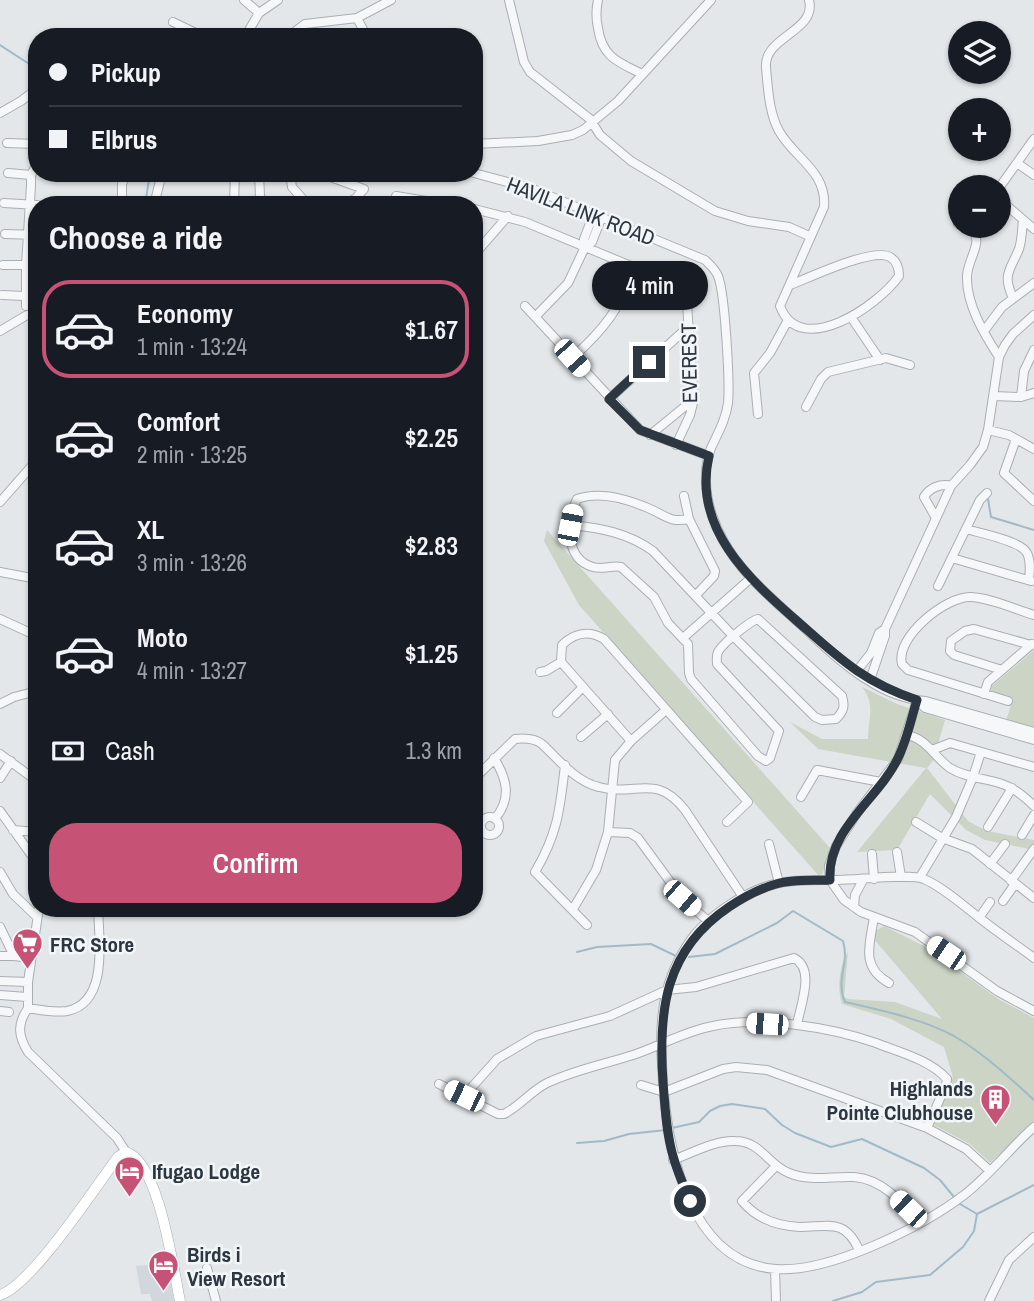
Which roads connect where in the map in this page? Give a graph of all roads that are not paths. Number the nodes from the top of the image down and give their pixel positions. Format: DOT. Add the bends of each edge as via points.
graph roads {
  1 [pos="244,0"];
  2 [pos="278,0"];
  3 [pos="391,0"];
  4 [pos="509,0"];
  5 [pos="598,0"];
  6 [pos="711,0"];
  7 [pos="808,0"];
  8 [pos="259,13"];
  9 [pos="357,18"];
  10 [pos="173,22"];
  11 [pos="185,28"];
  12 [pos="250,28"];
  13 [pos="300,28"];
  14 [pos="363,28"];
  15 [pos="642,74"];
  16 [pos="28,96"];
  17 [pos="0,113"];
  18 [pos="592,124"];
  19 [pos="1034,139"];
  20 [pos="7,143"];
  21 [pos="483,143"];
  22 [pos="28,144"];
  23 [pos="1017,163"];
  24 [pos="8,173"];
  25 [pos="483,175"];
  26 [pos="1008,175"];
  27 [pos="1034,175"];
  28 [pos="28,176"];
  29 [pos="344,182"];
  30 [pos="358,196"];
  31 [pos="4,203"];
  32 [pos="28,205"];
  33 [pos="1011,210"];
  34 [pos="483,211"];
  35 [pos="598,215"];
  36 [pos="508,216"];
  37 [pos="1023,220"];
  38 [pos="1034,229"];
  39 [pos="5,234"];
  40 [pos="28,235"];
  41 [pos="810,236"];
  42 [pos="978,238"];
  43 [pos="483,245"];
  44 [pos="585,247"];
  45 [pos="28,257"];
  46 [pos="3,265"];
  47 [pos="26,268"];
  48 [pos="637,268"];
  49 [pos="1034,283"];
  50 [pos="790,285"];
  51 [pos="2,295"];
  52 [pos="25,296"];
  53 [pos="1013,299"];
  54 [pos="26,306"];
  55 [pos="525,306"];
  56 [pos="28,315"];
  57 [pos="1034,315"];
  58 [pos="535,317"];
  59 [pos="851,317"];
  60 [pos="788,320"];
  61 [pos="689,326"];
  62 [pos="0,331"];
  63 [pos="984,331"];
  64 [pos="1034,351"];
  65 [pos="999,357"];
  66 [pos="572,358"];
  67 [pos="880,360"];
  68 [pos="910,365"];
  69 [pos="1034,393"];
  70 [pos="994,396"];
  71 [pos="1021,397"];
  72 [pos="694,398"];
  73 [pos="609,399"];
  74 [pos="806,407"];
  75 [pos="758,414"];
  76 [pos="988,430"];
  77 [pos="650,435"];
  78 [pos="1016,439"];
  79 [pos="676,445"];
  80 [pos="1034,449"];
  81 [pos="709,456"];
  82 [pos="28,470"];
  83 [pos="951,486"];
  84 [pos="987,493"];
  85 [pos="684,496"];
  86 [pos="1034,501"];
  87 [pos="0,502"];
  88 [pos="936,518"];
  89 [pos="689,519"];
  90 [pos="570,525"];
  91 [pos="966,529"];
  92 [pos="952,558"];
  93 [pos="0,572"];
  94 [pos="28,577"];
  95 [pos="750,579"];
  96 [pos="1031,581"];
  97 [pos="938,586"];
  98 [pos="696,595"];
  99 [pos="712,613"];
  100 [pos="1034,615"];
  101 [pos="0,619"];
  102 [pos="885,629"];
  103 [pos="28,632"];
  104 [pos="734,637"];
  105 [pos="683,638"];
  106 [pos="1033,644"];
  107 [pos="561,662"];
  108 [pos="1002,670"];
  109 [pos="540,672"];
  110 [pos="856,672"];
  111 [pos="870,680"];
  112 [pos="583,687"];
  113 [pos="28,693"];
  114 [pos="984,694"];
  115 [pos="917,700"];
  116 [pos="1008,701"];
  117 [pos="0,704"];
  118 [pos="666,710"];
  119 [pos="557,713"];
  120 [pos="608,714"];
  121 [pos="1034,732"];
  122 [pos="906,736"];
  123 [pos="582,737"];
  124 [pos="1034,740"];
  125 [pos="631,741"];
  126 [pos="933,750"];
  127 [pos="981,751"];
  128 [pos="0,754"];
  129 [pos="494,758"];
  130 [pos="11,761"];
  131 [pos="565,765"];
  132 [pos="1034,767"];
  133 [pos="483,770"];
  134 [pos="28,774"];
  135 [pos="973,777"];
  136 [pos="0,778"];
  137 [pos="881,782"];
  138 [pos="1012,788"];
  139 [pos="614,790"];
  140 [pos="800,797"];
  141 [pos="1034,806"];
  142 [pos="0,811"];
  143 [pos="1034,815"];
  144 [pos="495,819"];
  145 [pos="727,822"];
  146 [pos="916,822"];
  147 [pos="988,827"];
  148 [pos="13,830"];
  149 [pos="28,831"];
  150 [pos="608,832"];
  151 [pos="1022,835"];
  152 [pos="942,838"];
  153 [pos="769,844"];
  154 [pos="1005,844"];
  155 [pos="1034,849"];
  156 [pos="28,851"];
  157 [pos="897,852"];
  158 [pos="872,855"];
  159 [pos="990,864"];
  160 [pos="0,872"];
  161 [pos="901,877"];
  162 [pos="920,877"];
  163 [pos="874,879"];
  164 [pos="830,880"];
  165 [pos="863,880"];
  166 [pos="779,883"];
  167 [pos="1013,883"];
  168 [pos="1033,894"];
  169 [pos="743,897"];
  170 [pos="1003,901"];
  171 [pos="990,902"];
  172 [pos="28,905"];
  173 [pos="854,907"];
  174 [pos="573,909"];
  175 [pos="37,917"];
  176 [pos="98,917"];
  177 [pos="874,917"];
  178 [pos="979,918"];
  179 [pos="708,921"];
  180 [pos="587,925"];
  181 [pos="0,927"];
  182 [pos="0,956"];
  183 [pos="14,956"];
  184 [pos="30,958"];
  185 [pos="1034,958"];
  186 [pos="0,981"];
  187 [pos="27,982"];
  188 [pos="889,983"];
  189 [pos="667,990"];
  190 [pos="0,995"];
  191 [pos="27,997"];
  192 [pos="28,1008"];
  193 [pos="1034,1011"];
  194 [pos="797,1025"];
  195 [pos="661,1044"];
  196 [pos="439,1084"];
  197 [pos="641,1085"];
  198 [pos="664,1092"];
  199 [pos="464,1096"];
  200 [pos="1034,1127"];
  201 [pos="927,1128"];
  202 [pos="125,1152"];
  203 [pos="674,1160"];
  204 [pos="776,1166"];
  205 [pos="990,1171"];
  206 [pos="918,1223"];
  207 [pos="1034,1237"];
  208 [pos="859,1250"];
  209 [pos="207,1268"];
  210 [pos="775,1269"];
  211 [pos="4,1293"];
  212 [pos="180,1301"];
  213 [pos="216,1301"];
  214 [pos="776,1301"];
  215 [pos="989,1301"];
  1 -- 8 [label="street"];
  2 -- 8 [label="street"];
  3 -- 9 [label="street"];
  4 -- 18 [label="street" via="530,72"];
  5 -- 15 [label="street" via="604,51"];
  6 -- 15 [label="street"];
  7 -- 41 [label="street" via="808,16 772,47 766,63 773,119 825,193 824,207"];
  8 -- 12 [label="street"];
  9 -- 13 [label="street"];
  9 -- 14 [label="street"];
  10 -- 11 [label="street"];
  15 -- 18 [label="street"];
  16 -- 17 [label="street"];
  18 -- 21 [label="street" via="556,139"];
  18 -- 41 [label="street" via="631,161 715,211"];
  19 -- 23 [label="street"];
  20 -- 22 [label="street"];
  23 -- 26 [label="street"];
  23 -- 27 [label="street"];
  24 -- 28 [label="street"];
  25 -- 35 [label="street, HAVILA LINK ROAD"];
  29 -- 30 [label="street" via="364,189"];
  31 -- 32 [label="street"];
  33 -- 37 [label="street"];
  34 -- 36 [label="street, EVEREST"];
  35 -- 44 [label="street" via="584,239"];
  35 -- 81 [label="street, HAVILA LINK ROAD" via="705,260 718,275 727,403"];
  36 -- 43 [label="street"];
  36 -- 44 [label="street, EVEREST"];
  37 -- 38 [label="street"];
  37 -- 53 [label="street" via="1020,245 1007,275"];
  39 -- 40 [label="street"];
  41 -- 50 [label="street"];
  42 -- 63 [label="street" via="967,289"];
  44 -- 48 [label="street, EVEREST"];
  44 -- 58 [label="street" via="568,283"];
  45 -- 47 [label="street"];
  46 -- 47 [label="street"];
  47 -- 52 [label="street"];
  48 -- 61 [label="street, EVEREST" via="681,292"];
  48 -- 66 [label="street" via="618,309"];
  49 -- 53 [label="street"];
  50 -- 59 [label="street" via="867,257 890,257 899,276"];
  50 -- 60 [label="street" via="780,306"];
  51 -- 52 [label="street"];
  52 -- 54 [label="street"];
  53 -- 63 [label="street"];
  55 -- 58 [label="street"];
  56 -- 62 [label="street"];
  57 -- 65 [label="street" via="1013,334"];
  58 -- 66 [label="street"];
  59 -- 60 [label="street" via="814,329"];
  59 -- 67 [label="street"];
  60 -- 75 [label="street" via="754,373"];
  61 -- 72 [label="street, EVEREST"];
  61 -- 73 [label="street"];
  63 -- 65 [label="street"];
  64 -- 71 [label="street" via="1024,372"];
  65 -- 70 [label="street"];
  66 -- 73 [label="street"];
  67 -- 68 [label="street"];
  67 -- 74 [label="street" via="828,372"];
  69 -- 71 [label="street"];
  70 -- 71 [label="street"];
  70 -- 76 [label="street"];
  72 -- 77 [label="street"];
  72 -- 79 [label="street, EVEREST"];
  73 -- 77 [label="street"];
  76 -- 78 [label="street"];
  76 -- 83 [label="street" via="983,447"];
  77 -- 79 [label="street"];
  78 -- 80 [label="street"];
  78 -- 86 [label="street" via="1004,473"];
  79 -- 81 [label="street"];
  81 -- 95 [label="street, HAVILA LINK ROAD" via="705,483 712,515 728,549"];
  82 -- 87 [label="street"];
  83 -- 88 [label="street"];
  83 -- 88 [label="street" via="942,484 924,497"];
  84 -- 91 [label="street"];
  85 -- 89 [label="street"];
  88 -- 102 [label="street"];
  89 -- 90 [label="street" via="677,522 623,499 586,496 577,499"];
  89 -- 98 [label="street" via="715,571"];
  90 -- 98 [label="street" via="596,527 640,541"];
  90 -- 105 [label="street" via="571,546 582,561 591,567 621,567 654,597 668,623"];
  91 -- 92 [label="street"];
  91 -- 96 [label="street" via="1024,548"];
  92 -- 96 [label="street"];
  92 -- 97 [label="street"];
  93 -- 94 [label="street"];
  95 -- 99 [label="street"];
  95 -- 110 [label="street"];
  98 -- 99 [label="street"];
  99 -- 104 [label="street"];
  99 -- 105 [label="street"];
  100 -- 114 [label="street" via="967,597 931,615 906,640 900,658 908,670"];
  101 -- 103 [label="street"];
  102 -- 110 [label="street"];
  102 -- 111 [label="street"];
  104 -- 104 [label="street" via="758,619 842,696 843,712 836,719 816,717"];
  104 -- 105 [label="street" via="718,651 717,664 779,731 766,761 691,678 688,644"];
  106 -- 108 [label="street"];
  106 -- 108 [label="street" via="974,629 951,641 954,655"];
  107 -- 109 [label="street"];
  107 -- 112 [label="street"];
  107 -- 118 [label="street" via="562,645 568,638 597,635"];
  108 -- 114 [label="street" via="988,682"];
  110 -- 111 [label="street"];
  111 -- 115 [label="street"];
  112 -- 119 [label="street"];
  112 -- 120 [label="street"];
  113 -- 117 [label="street"];
  114 -- 116 [label="street"];
  115 -- 121 [label="street"];
  115 -- 122 [label="street"];
  115 -- 124 [label="street" via="925,708"];
  118 -- 125 [label="street"];
  118 -- 145 [label="street" via="748,802"];
  120 -- 123 [label="street"];
  120 -- 125 [label="street"];
  122 -- 126 [label="street"];
  122 -- 137 [label="street" via="898,759"];
  125 -- 139 [label="street" via="615,760"];
  126 -- 127 [label="street" via="950,743"];
  126 -- 135 [label="street" via="948,766"];
  127 -- 132 [label="street"];
  127 -- 135 [label="street"];
  128 -- 130 [label="street"];
  129 -- 131 [label="street" via="515,739 523,738 536,740"];
  129 -- 133 [label="street"];
  129 -- 144 [label="street" via="507,793"];
  130 -- 134 [label="street"];
  130 -- 136 [label="street"];
  131 -- 139 [label="street" via="589,784"];
  131 -- 174 [label="street" via="557,827 535,872"];
  135 -- 138 [label="street"];
  135 -- 152 [label="street"];
  137 -- 140 [label="street" via="817,770"];
  137 -- 164 [label="street" via="836,846"];
  138 -- 141 [label="street"];
  138 -- 147 [label="street"];
  139 -- 150 [label="street"];
  139 -- 169 [label="street" via="660,789 675,798"];
  142 -- 148 [label="street"];
  143 -- 151 [label="street"];
  146 -- 152 [label="street"];
  148 -- 149 [label="street"];
  148 -- 156 [label="street"];
  150 -- 174 [label="street" via="596,870"];
  150 -- 179 [label="street" via="638,838 682,898"];
  152 -- 159 [label="street" via="972,849"];
  152 -- 162 [label="street"];
  153 -- 166 [label="street"];
  154 -- 159 [label="street"];
  155 -- 167 [label="street"];
  157 -- 161 [label="street"];
  158 -- 163 [label="street"];
  159 -- 167 [label="street"];
  160 -- 172 [label="street" via="13,894"];
  161 -- 162 [label="street"];
  161 -- 163 [label="street"];
  162 -- 178 [label="street"];
  163 -- 165 [label="street"];
  164 -- 165 [label="street"];
  164 -- 166 [label="street"];
  164 -- 173 [label="street"];
  165 -- 173 [label="street"];
  166 -- 169 [label="street"];
  167 -- 168 [label="street"];
  167 -- 170 [label="street"];
  169 -- 179 [label="street"];
  171 -- 178 [label="street"];
  173 -- 177 [label="street"];
  174 -- 180 [label="street"];
  175 -- 184 [label="street"];
  176 -- 192 [label="street" via="99,969 93,992 69,1011"];
  177 -- 188 [label="street" via="868,954 871,968"];
  177 -- 193 [label="street" via="915,932 997,991"];
  178 -- 185 [label="street"];
  179 -- 189 [label="street" via="684,950"];
  181 -- 183 [label="street"];
  182 -- 183 [label="street"];
  183 -- 184 [label="street"];
  184 -- 187 [label="street"];
  186 -- 187 [label="street"];
  187 -- 191 [label="street"];
  189 -- 194 [label="street" via="696,987 794,958 801,961 806,973"];
  189 -- 195 [label="street"];
  189 -- 199 [label="street" via="623,1012 525,1041 497,1059"];
  190 -- 191 [label="street"];
  191 -- 192 [label="street"];
  192 -- 202 [label="street" via="19,1025 28,1052 117,1138"];
  194 -- 195 [label="street" via="742,1022 712,1026"];
  194 -- 201 [label="street" via="871,1042 941,1073 946,1086"];
  195 -- 198 [label="street"];
  195 -- 199 [label="street" via="557,1079 504,1114"];
  196 -- 199 [label="street"];
  197 -- 198 [label="street"];
  198 -- 201 [label="street" via="723,1069 767,1070"];
  198 -- 203 [label="street"];
  200 -- 205 [label="street"];
  201 -- 205 [label="street" via="966,1149"];
  202 -- 211 [label="main road" via="39,1263"];
  202 -- 212 [label="main road" via="134,1154 152,1182"];
  203 -- 204 [label="street" via="737,1140 763,1151"];
  203 -- 210 [label="street" via="690,1201 716,1241 735,1257"];
  204 -- 206 [label="street" via="816,1179 855,1177 873,1182 889,1191"];
  204 -- 208 [label="street" via="742,1200 749,1210 778,1224 834,1225 854,1239"];
  205 -- 206 [label="street" via="962,1196"];
  206 -- 208 [label="street"];
  207 -- 215 [label="street" via="1009,1260"];
  208 -- 210 [label="street" via="824,1264"];
  209 -- 213 [label="street"];
  210 -- 214 [label="street"];
}
